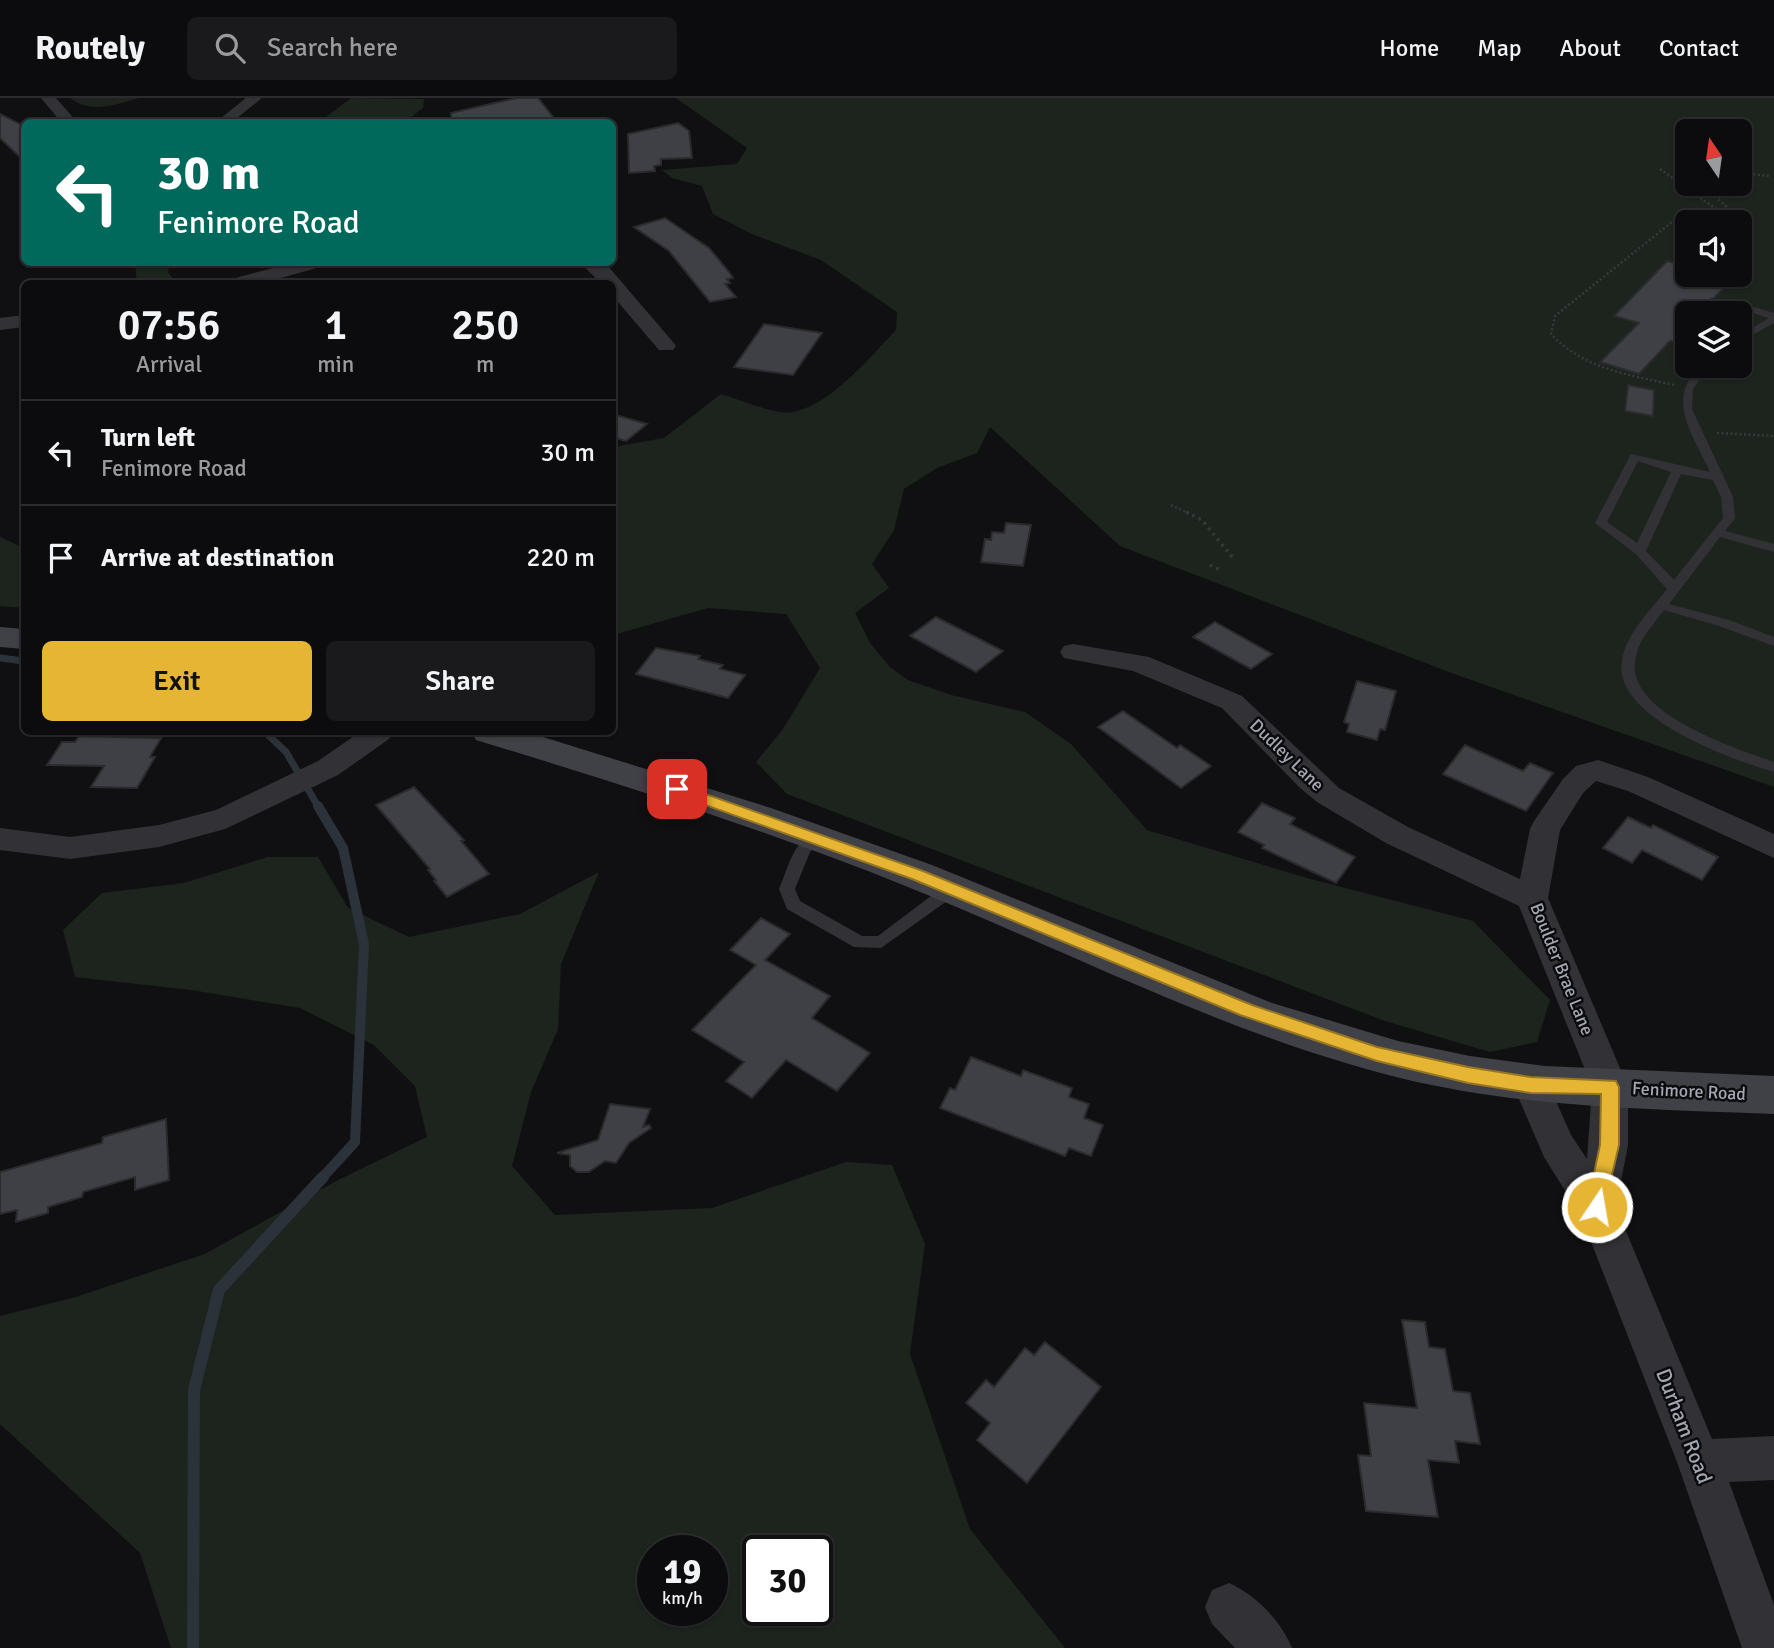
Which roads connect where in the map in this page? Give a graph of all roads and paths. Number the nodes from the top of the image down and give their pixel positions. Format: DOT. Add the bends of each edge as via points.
graph roads {
  1 [pos="48,98"];
  2 [pos="255,98"];
  3 [pos="66,119"];
  4 [pos="227,119"];
  5 [pos="1660,169"];
  6 [pos="1752,174"];
  7 [pos="1770,176"];
  8 [pos="1711,196"];
  9 [pos="1720,210"];
  10 [pos="1726,210"];
  11 [pos="1675,222"];
  12 [pos="303,266"];
  13 [pos="595,266"];
  14 [pos="250,280"];
  15 [pos="610,280"];
  16 [pos="616,287"];
  17 [pos="1752,310"];
  18 [pos="1774,318"];
  19 [pos="21,321"];
  20 [pos="0,324"];
  21 [pos="1752,332"];
  22 [pos="666,345"];
  23 [pos="1695,378"];
  24 [pos="1688,389"];
  25 [pos="1695,431"];
  26 [pos="1774,436"];
  27 [pos="1677,470"];
  28 [pos="1718,477"];
  29 [pos="1171,505"];
  30 [pos="1719,533"];
  31 [pos="1774,548"];
  32 [pos="1640,551"];
  33 [pos="1233,558"];
  34 [pos="1210,565"];
  35 [pos="1220,570"];
  36 [pos="1673,587"];
  37 [pos="1660,605"];
  38 [pos="0,637"];
  39 [pos="21,639"];
  40 [pos="1774,642"];
  41 [pos="1073,652"];
  42 [pos="375,735"];
  43 [pos="498,735"];
  44 [pos="1774,767"];
  45 [pos="815,838"];
  46 [pos="0,839"];
  47 [pos="1774,848"];
  48 [pos="948,888"];
  49 [pos="1532,898"];
  50 [pos="1531,1085"];
  51 [pos="1610,1087"];
  52 [pos="1774,1094"];
  53 [pos="1597,1207"];
  54 [pos="1774,1458"];
  55 [pos="1699,1462"];
  56 [pos="1229,1607"];
  57 [pos="1268,1648"];
  58 [pos="1766,1648"];
  1 -- 3 [label="street"];
  2 -- 4 [label="street"];
  5 -- 9 [label="path"];
  6 -- 7 [label="path"];
  8 -- 10 [label="path"];
  11 -- 24 [label="path" via="1555,316 1551,334 1585,359"];
  12 -- 14 [label="street"];
  13 -- 15 [label="street"];
  16 -- 22 [label="street"];
  17 -- 18 [label="lane"];
  18 -- 21 [label="lane"];
  19 -- 20 [label="street"];
  23 -- 24 [label="lane"];
  24 -- 25 [label="lane" via="1687,409"];
  25 -- 26 [label="path"];
  25 -- 28 [label="lane"];
  27 -- 28 [label="lane"];
  27 -- 32 [label="lane"];
  27 -- 32 [label="lane" via="1635,456 1601,523"];
  28 -- 30 [label="lane" via="1727,497 1729,518"];
  29 -- 33 [label="path" via="1202,520"];
  30 -- 31 [label="lane"];
  30 -- 36 [label="lane"];
  32 -- 36 [label="lane"];
  34 -- 35 [label="path"];
  36 -- 37 [label="lane"];
  37 -- 40 [label="lane"];
  37 -- 44 [label="lane" via="1630,652 1628,670 1635,687 1679,728"];
  38 -- 39 [label="street"];
  41 -- 49 [label="street, Dudley Lane" via="1139,663 1232,702 1328,795 1397,835"];
  42 -- 46 [label="street" via="328,768 225,818 159,836 70,848"];
  43 -- 45 [label="street, Fenimore Road" via="667,785"];
  45 -- 48 [label="street, Fenimore Road"];
  45 -- 48 [label="lane" via="804,849 787,889 793,905 860,942 881,942"];
  47 -- 49 [label="street, Boulder Brae Lane" via="1638,784 1598,771 1586,773 1545,829"];
  48 -- 50 [label="street, Fenimore Road" via="1246,1010 1364,1050"];
  49 -- 51 [label="street, Boulder Brae Lane"];
  50 -- 51 [label="street, Fenimore Road"];
  50 -- 53 [label="street, Durham Road" via="1557,1146"];
  51 -- 52 [label="street, Fenimore Road"];
  51 -- 53 [label="street" via="1609,1145"];
  53 -- 55 [label="street, Durham Road"];
  54 -- 55 [label="street"];
  55 -- 58 [label="street, Durham Road"];
  56 -- 57 [label="street"];
}
